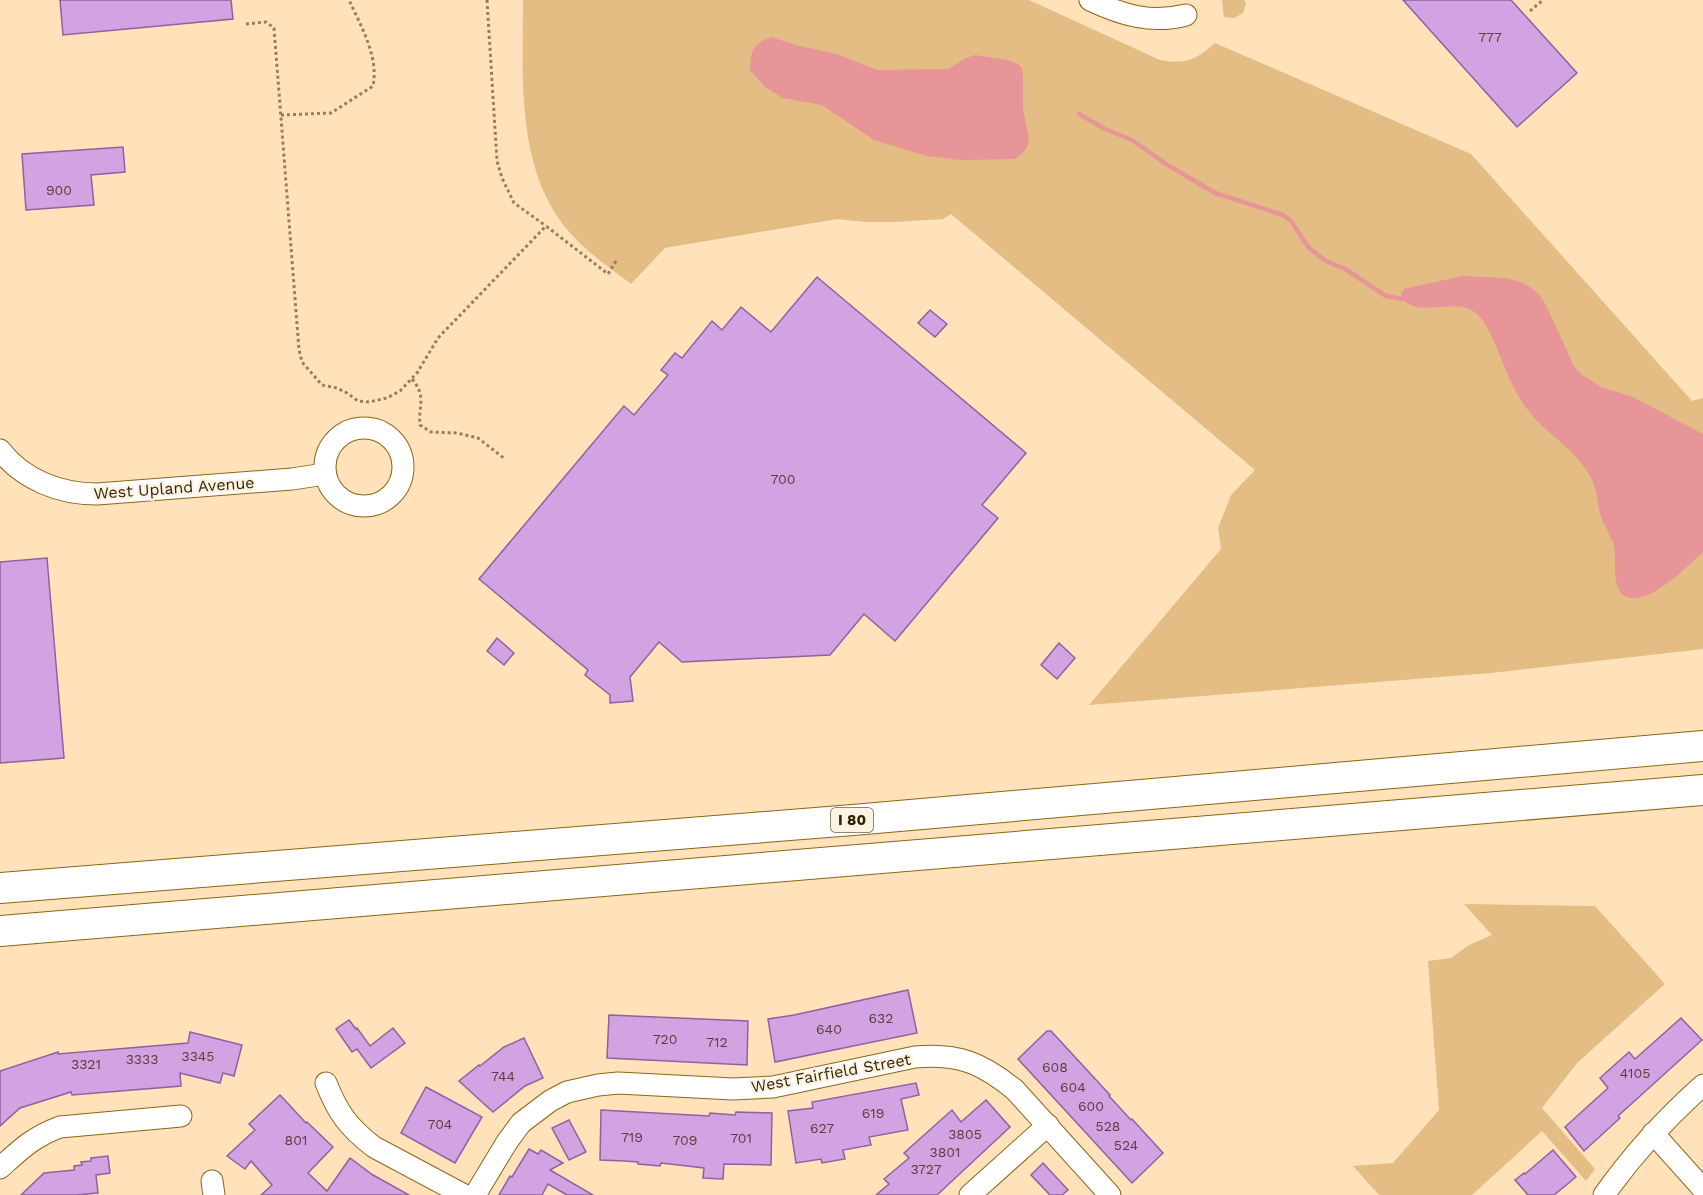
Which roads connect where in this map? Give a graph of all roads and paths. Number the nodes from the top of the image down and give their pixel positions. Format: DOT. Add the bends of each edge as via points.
graph roads {
  1 [pos="349,0"];
  2 [pos="487,0"];
  3 [pos="1090,0"];
  4 [pos="1543,0"];
  5 [pos="1530,11"];
  6 [pos="1186,15"];
  7 [pos="246,24"];
  8 [pos="281,115"];
  9 [pos="546,226"];
  10 [pos="616,261"];
  11 [pos="412,379"];
  12 [pos="0,450"];
  13 [pos="506,459"];
  14 [pos="325,474"];
  15 [pos="1703,746"];
  16 [pos="1703,790"];
  17 [pos="0,888"];
  18 [pos="0,931"];
  19 [pos="326,1083"];
  20 [pos="1703,1085"];
  21 [pos="181,1116"];
  22 [pos="1048,1125"];
  23 [pos="1653,1133"];
  24 [pos="0,1168"];
  25 [pos="1703,1189"];
  26 [pos="464,1195"];
  27 [pos="475,1195"];
  28 [pos="970,1195"];
  29 [pos="1110,1195"];
  30 [pos="1604,1195"];
  1 -- 8 [label="path" via="373,58 373,86 331,113"];
  2 -- 9 [label="path" via="497,161 514,203"];
  3 -- 6 [label="street" via="1127,15 1152,19"];
  4 -- 5 [label="path"];
  7 -- 8 [label="path" via="266,22 274,28"];
  8 -- 11 [label="path" via="303,362 322,385 337,388 358,401 387,398"];
  9 -- 10 [label="path" via="608,274"];
  9 -- 11 [label="path" via="438,338"];
  11 -- 13 [label="path" via="420,388 420,425 431,432 478,438"];
  12 -- 14 [label="street, West Upland Avenue" via="37,481 81,494"];
  15 -- 17 [label="highway, I 80" via="853,820"];
  16 -- 18 [label="highway"];
  19 -- 26 [label="street" via="335,1106 374,1147"];
  20 -- 23 [label="street"];
  21 -- 24 [label="street" via="144,1123 72,1125 44,1133 29,1141"];
  22 -- 27 [label="street, West Fairfield Street" via="997,1075 980,1065 946,1056 915,1057 754,1089 598,1085 567,1092 521,1123"];
  22 -- 28 [label="street"];
  22 -- 29 [label="street, West Fairfield Street"];
  23 -- 25 [label="street"];
  23 -- 30 [label="street"];
}
